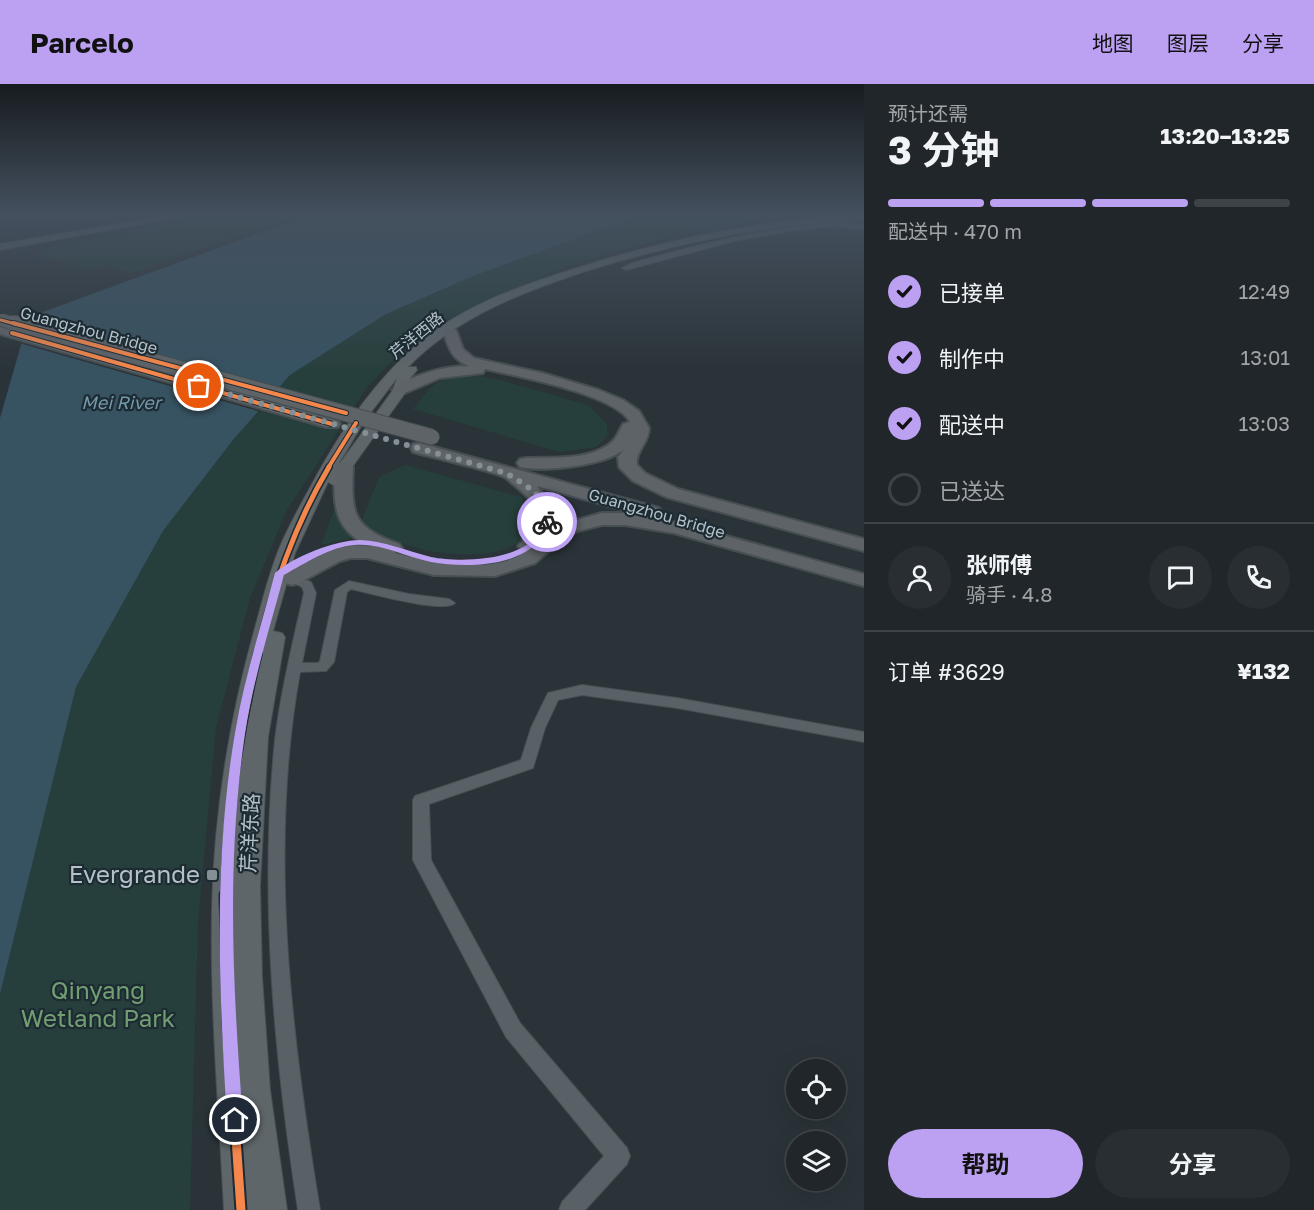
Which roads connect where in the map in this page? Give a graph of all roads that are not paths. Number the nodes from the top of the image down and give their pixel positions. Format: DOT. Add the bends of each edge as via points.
graph roads {
  1 [pos="597,266"];
  2 [pos="635,266"];
  3 [pos="626,268"];
  4 [pos="0,314"];
  5 [pos="0,322"];
  6 [pos="0,330"];
  7 [pos="444,336"];
  8 [pos="478,370"];
  9 [pos="400,390"];
  10 [pos="382,412"];
  11 [pos="356,423"];
  12 [pos="425,443"];
  13 [pos="526,463"];
  14 [pos="344,467"];
  15 [pos="506,473"];
  16 [pos="380,544"];
  17 [pos="864,545"];
  18 [pos="864,556"];
  19 [pos="864,571"];
  20 [pos="289,572"];
  21 [pos="864,580"];
  22 [pos="449,603"];
  23 [pos="294,667"];
  24 [pos="864,737"];
  25 [pos="241,1210"];
  26 [pos="270,1210"];
  27 [pos="309,1210"];
  28 [pos="570,1210"];
  1 -- 7 [label="main road, 芹洋西路" via="518,292"];
  2 -- 3 [label="street"];
  4 -- 5 [label="highway" via="11,318"];
  5 -- 12 [label="highway, Guangzhou Bridge, bridge"];
  6 -- 12 [label="highway, Guangzhou Bridge"];
  7 -- 8 [label="highway" via="450,357"];
  7 -- 9 [label="main road, 芹洋西路" via="405,375"];
  7 -- 11 [label="main road, 芹洋西路" via="398,370"];
  7 -- 17 [label="highway" via="469,361 583,389 627,408 641,426 640,437 627,457 628,467 654,486"];
  8 -- 9 [label="highway" via="433,374"];
  8 -- 13 [label="highway" via="583,394 616,409 629,428 619,447 603,454 571,461"];
  9 -- 10 [label="main road, 芹洋西路"];
  10 -- 14 [label="main road, 芹洋东路"];
  11 -- 20 [label="main road, 芹洋东路" via="294,533"];
  12 -- 13 [label="highway, Guangzhou Bridge"];
  12 -- 15 [label="highway, Guangzhou Bridge"];
  13 -- 18 [label="highway, Guangzhou Bridge"];
  14 -- 16 [label="highway" via="343,510 360,534"];
  14 -- 20 [label="main road, 芹洋东路"];
  15 -- 16 [label="highway" via="532,490 546,507 548,520 531,545 512,555 473,563 430,559"];
  15 -- 19 [label="highway, Guangzhou Bridge"];
  16 -- 20 [label="highway" via="339,545"];
  20 -- 21 [label="highway" via="351,552 367,552 434,569 495,570 528,559 563,529 613,519 676,528"];
  20 -- 23 [label="street" via="307,585 310,593"];
  20 -- 25 [label="main road, 芹洋东路" via="250,684 231,814 225,911"];
  20 -- 26 [label="main road, 芹洋东路" via="257,737 247,886 255,1089"];
  22 -- 23 [label="street" via="349,585 341,590 327,662 321,668"];
  23 -- 27 [label="street" via="283,738 279,801 279,918 286,1036"];
  24 -- 28 [label="street" via="582,690 553,696 538,728 528,764 421,800 422,860 513,1030 620,1156"];
}
